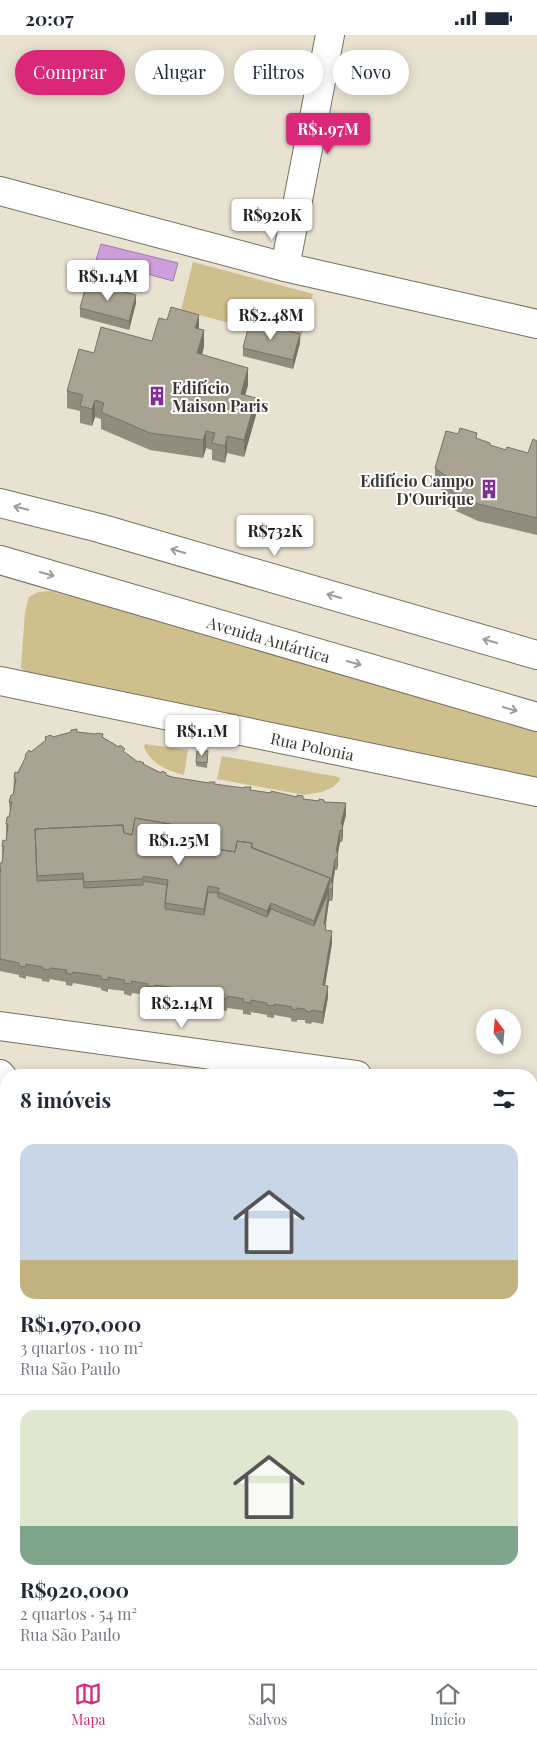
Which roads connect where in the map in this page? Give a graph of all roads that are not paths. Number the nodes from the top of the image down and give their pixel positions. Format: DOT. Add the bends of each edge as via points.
graph roads {
  1 [pos="330,35"];
  2 [pos="0,191"];
  3 [pos="285,267"];
  4 [pos="537,324"];
  5 [pos="0,503"];
  6 [pos="0,560"];
  7 [pos="537,655"];
  8 [pos="0,681"];
  9 [pos="537,717"];
  10 [pos="537,792"];
  11 [pos="0,1026"];
  12 [pos="313,1069"];
  1 -- 3 [label="street"];
  2 -- 3 [label="street"];
  3 -- 4 [label="street"];
  7 -- 5 [label="street, one-way" via="99,528"];
  6 -- 9 [label="street, Avenida Antártica, one-way"];
  8 -- 10 [label="street, Rua Polonia"];
  11 -- 12 [label="street"];
}
